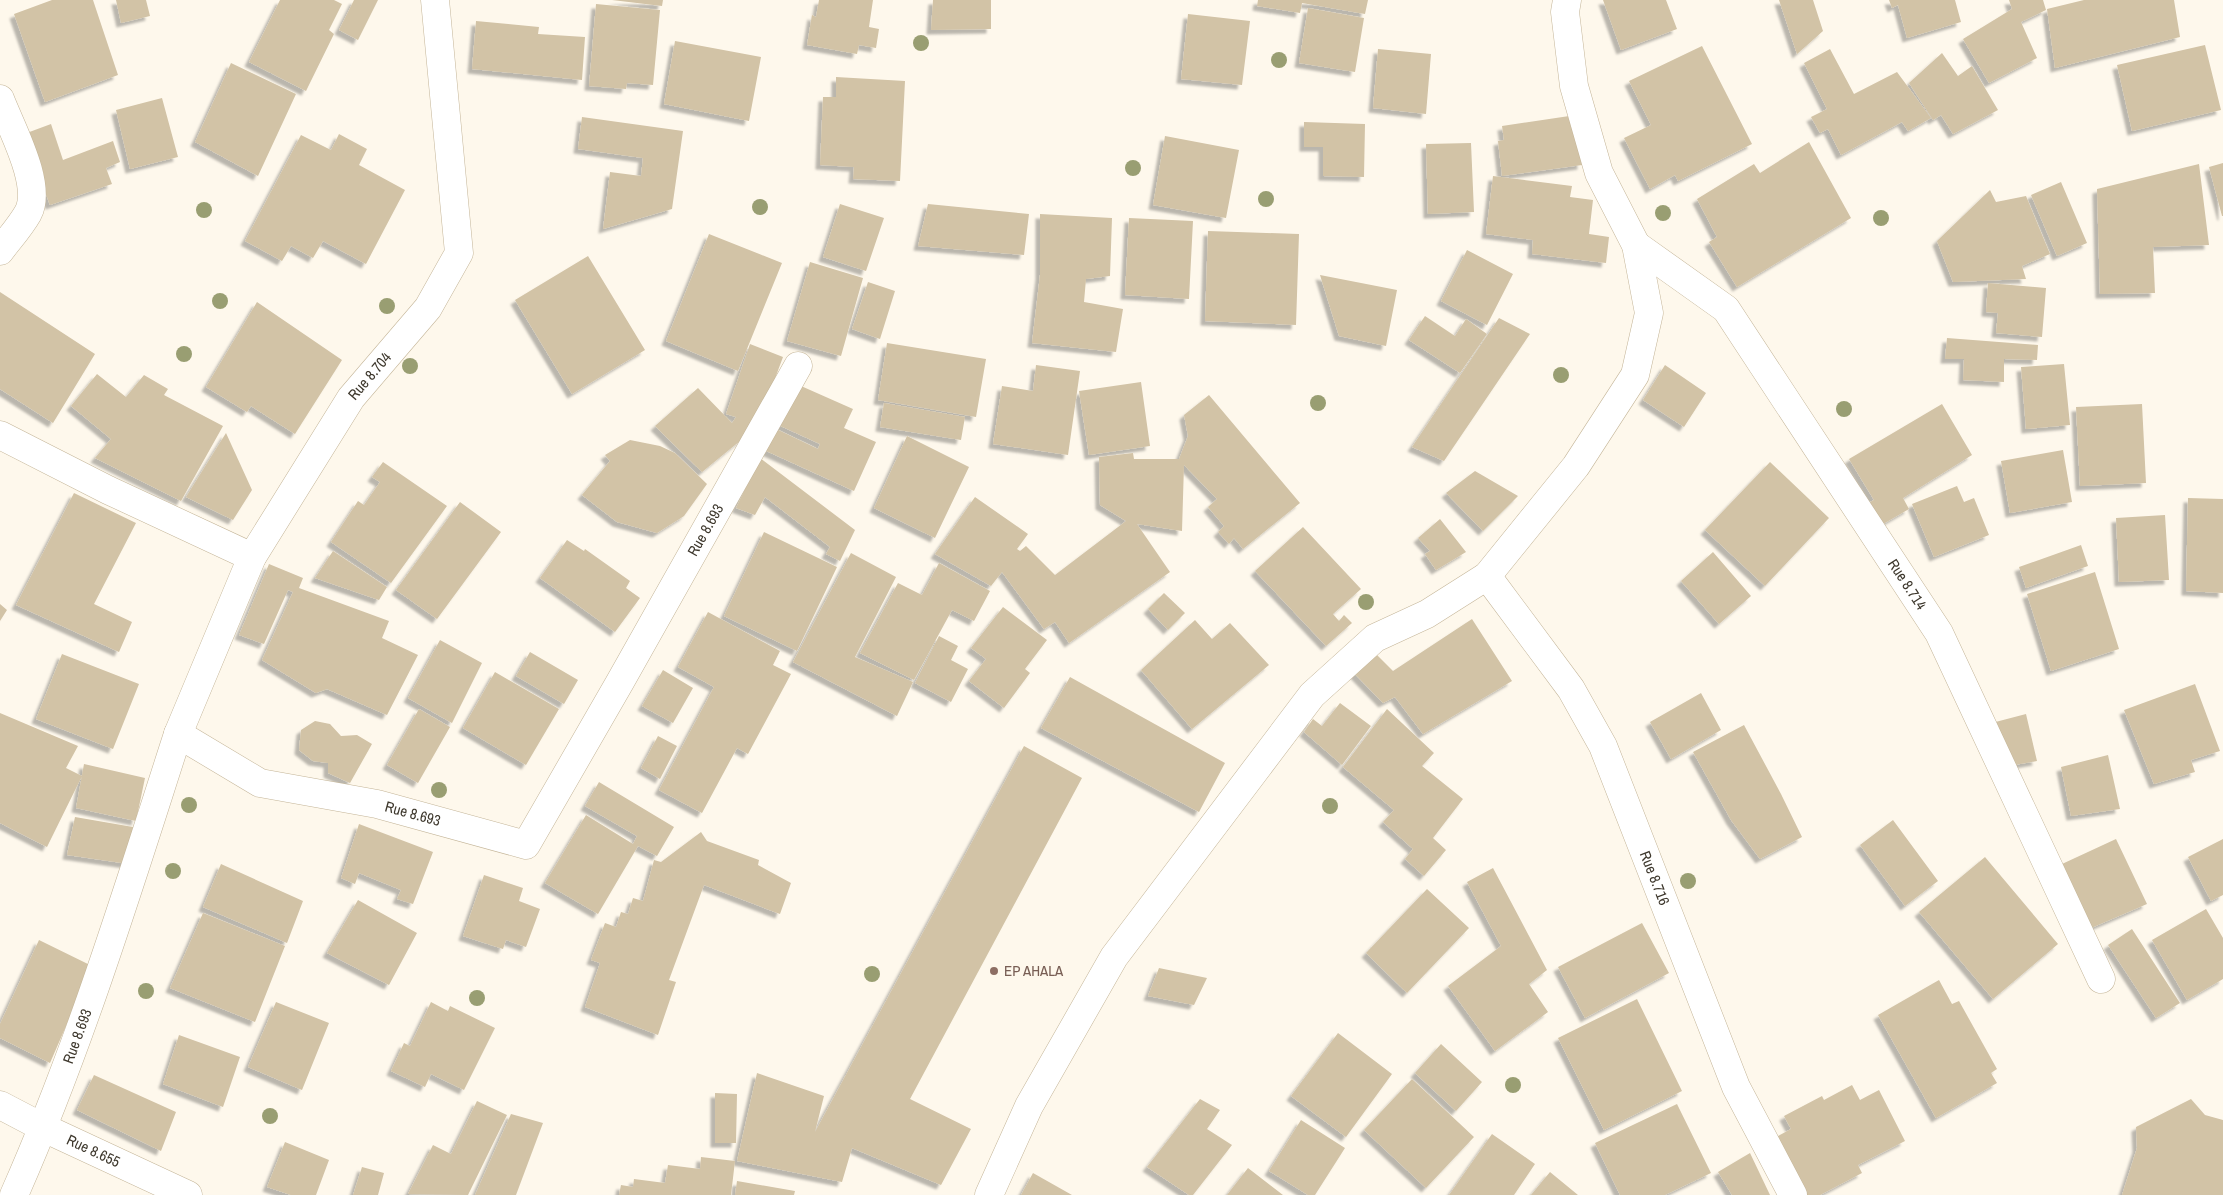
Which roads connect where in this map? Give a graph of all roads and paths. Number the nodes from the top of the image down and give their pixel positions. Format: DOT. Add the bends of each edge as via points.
graph roads {
  1 [pos="435,0"];
  2 [pos="1567,0"];
  3 [pos="0,99"];
  4 [pos="1636,245"];
  5 [pos="0,251"];
  6 [pos="798,366"];
  7 [pos="0,435"];
  8 [pos="252,557"];
  9 [pos="1487,576"];
  10 [pos="178,734"];
  11 [pos="2101,979"];
  12 [pos="0,1105"];
  13 [pos="44,1128"];
  14 [pos="14,1195"];
  15 [pos="188,1195"];
  16 [pos="988,1195"];
  17 [pos="1793,1195"];
  1 -- 8 [label="street, Rue 8.704" via="459,253 428,308 352,398"];
  2 -- 4 [label="street" via="1565,12 1574,86 1599,173"];
  3 -- 5 [label="street" via="31,177 33,196 28,212"];
  4 -- 9 [label="street" via="1649,312 1635,375 1576,466"];
  4 -- 11 [label="street, Rue 8.714" via="1726,309 1939,633"];
  6 -- 10 [label="street, Rue 8.693" via="526,845 378,804 260,782"];
  7 -- 8 [label="street"];
  8 -- 10 [label="street, Rue 8.704"];
  9 -- 16 [label="street" via="1426,614 1375,638 1312,695 1114,957 1028,1106"];
  9 -- 17 [label="street, Rue 8.716" via="1571,689 1603,746 1736,1087"];
  10 -- 13 [label="street, Rue 8.693" via="131,881"];
  12 -- 13 [label="street, Rue 8.655"];
  13 -- 14 [label="street, Rue 8.693"];
  13 -- 15 [label="street, Rue 8.655"];
}
